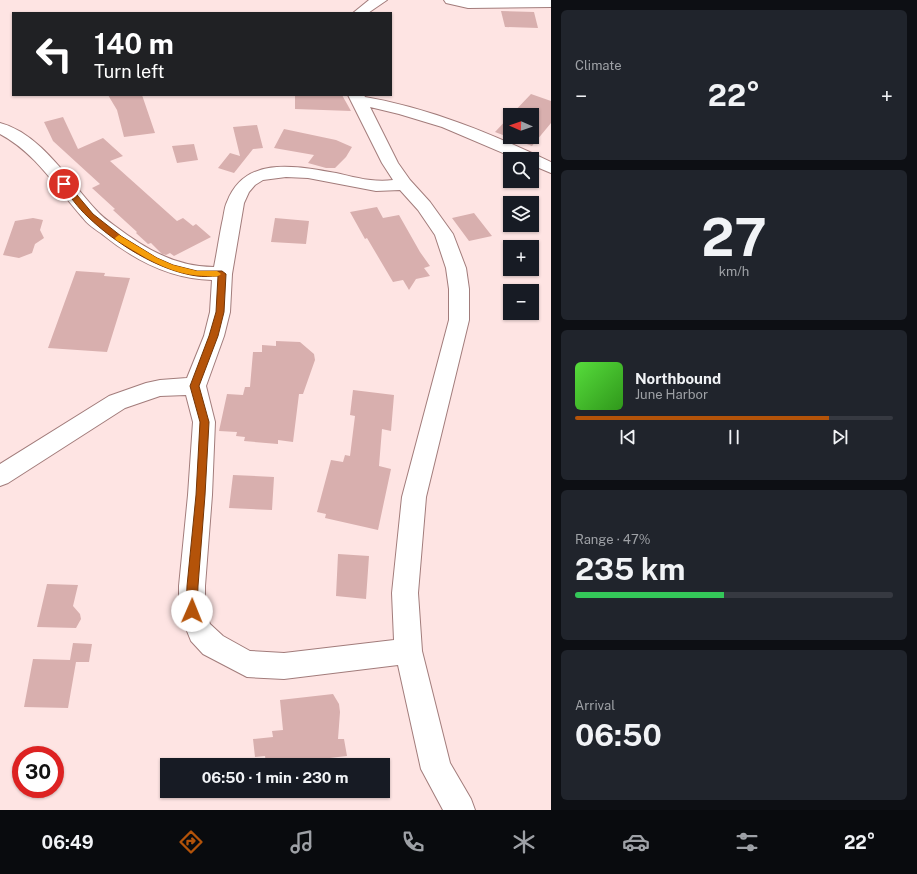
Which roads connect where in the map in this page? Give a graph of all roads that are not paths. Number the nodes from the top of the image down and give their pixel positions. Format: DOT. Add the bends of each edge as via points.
graph roads {
  1 [pos="380,0"];
  2 [pos="450,0"];
  3 [pos="551,3"];
  4 [pos="361,12"];
  5 [pos="358,98"];
  6 [pos="0,128"];
  7 [pos="515,152"];
  8 [pos="539,161"];
  9 [pos="550,165"];
  10 [pos="404,184"];
  11 [pos="222,274"];
  12 [pos="195,386"];
  13 [pos="0,476"];
  14 [pos="408,651"];
  15 [pos="460,810"];
  1 -- 4 [label="street"];
  2 -- 3 [label="street" via="468,4"];
  5 -- 7 [label="street" via="414,112"];
  5 -- 10 [label="street"];
  6 -- 11 [label="street" via="13,134 48,165 90,216 118,238 170,267 197,274"];
  8 -- 9 [label="street"];
  10 -- 11 [label="street" via="376,186 308,173 259,175 241,190 235,203"];
  10 -- 14 [label="street" via="444,234 456,268 459,297 459,320 414,497 405,593"];
  11 -- 12 [label="street" via="220,312"];
  12 -- 13 [label="street" via="160,388 118,402"];
  12 -- 14 [label="street" via="204,422 192,586 192,611 200,632 212,645 247,664 284,666"];
  14 -- 15 [label="street" via="436,769"];
}
